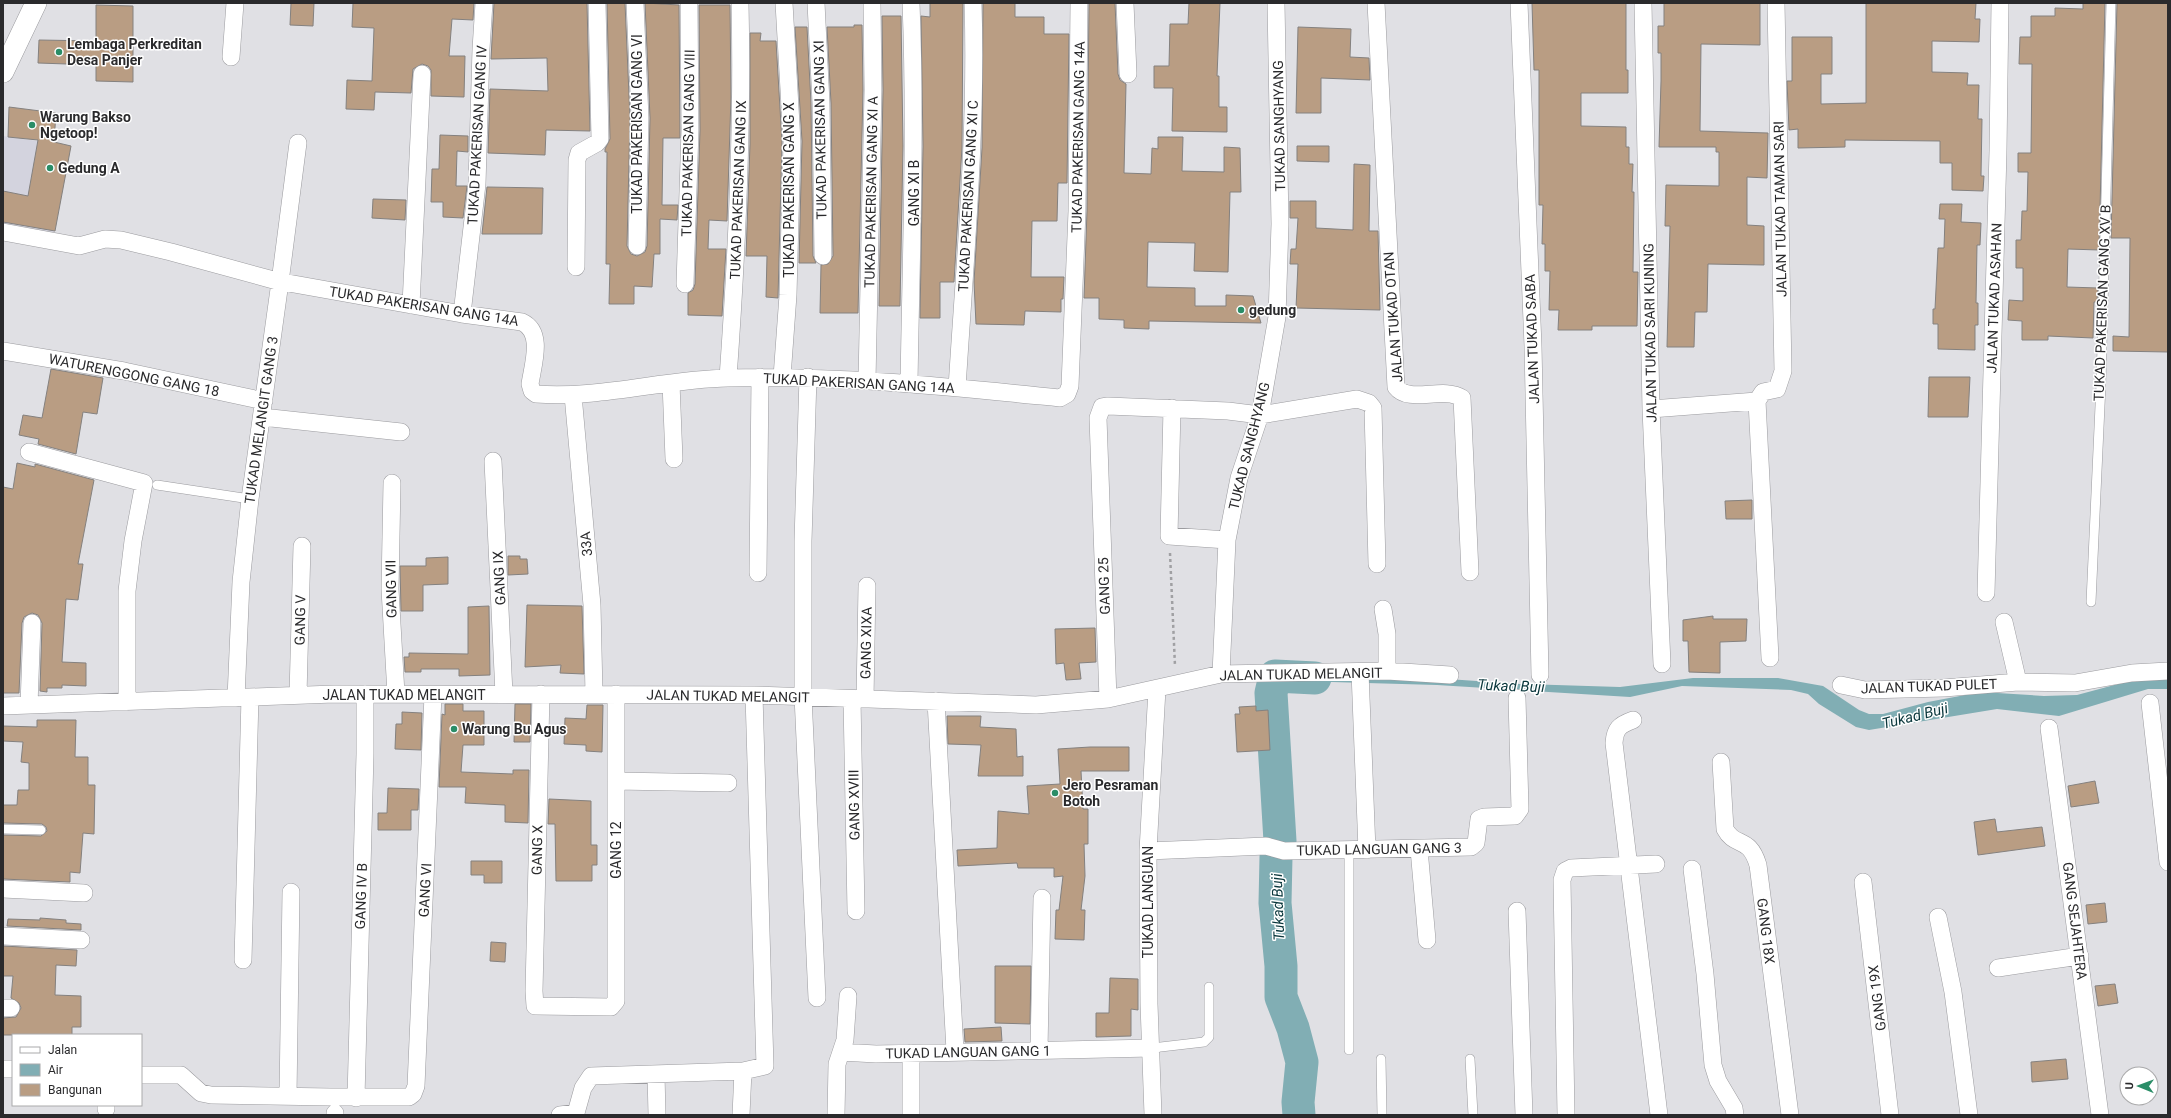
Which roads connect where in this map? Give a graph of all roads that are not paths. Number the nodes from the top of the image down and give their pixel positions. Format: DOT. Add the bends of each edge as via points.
graph roads {
  1 [pos="36,3"];
  2 [pos="235,3"];
  3 [pos="484,3"];
  4 [pos="597,3"];
  5 [pos="635,3"];
  6 [pos="689,3"];
  7 [pos="740,3"];
  8 [pos="784,3"];
  9 [pos="816,3"];
  10 [pos="872,3"];
  11 [pos="911,3"];
  12 [pos="973,3"];
  13 [pos="1079,3"];
  14 [pos="1125,3"];
  15 [pos="1276,3"];
  16 [pos="1376,3"];
  17 [pos="1519,3"];
  18 [pos="1643,3"];
  19 [pos="1776,3"];
  20 [pos="2000,3"];
  21 [pos="2110,3"];
  22 [pos="231,57"];
  23 [pos="3,72"];
  24 [pos="422,74"];
  25 [pos="1128,74"];
  26 [pos="298,143"];
  27 [pos="3,232"];
  28 [pos="637,246"];
  29 [pos="823,256"];
  30 [pos="576,267"];
  31 [pos="280,282"];
  32 [pos="686,284"];
  33 [pos="411,305"];
  34 [pos="462,314"];
  35 [pos="3,351"];
  36 [pos="782,377"];
  37 [pos="808,377"];
  38 [pos="728,378"];
  39 [pos="760,378"];
  40 [pos="867,381"];
  41 [pos="671,383"];
  42 [pos="909,384"];
  43 [pos="957,388"];
  44 [pos="573,395"];
  45 [pos="1757,401"];
  46 [pos="1172,408"];
  47 [pos="263,409"];
  48 [pos="1651,409"];
  49 [pos="1260,415"];
  50 [pos="401,432"];
  51 [pos="29,452"];
  52 [pos="674,459"];
  53 [pos="493,461"];
  54 [pos="392,483"];
  55 [pos="157,485"];
  56 [pos="250,499"];
  57 [pos="1227,540"];
  58 [pos="302,546"];
  59 [pos="1377,564"];
  60 [pos="1470,572"];
  61 [pos="758,573"];
  62 [pos="867,586"];
  63 [pos="1986,593"];
  64 [pos="2091,602"];
  65 [pos="1384,609"];
  66 [pos="2004,622"];
  67 [pos="32,623"];
  68 [pos="1770,658"];
  69 [pos="1662,664"];
  70 [pos="2168,671"];
  71 [pos="1360,672"];
  72 [pos="1387,672"];
  73 [pos="1221,674"];
  74 [pos="1450,675"];
  75 [pos="1540,675"];
  76 [pos="2018,682"];
  77 [pos="1840,685"];
  78 [pos="1157,689"];
  79 [pos="365,694"];
  80 [pos="396,694"];
  81 [pos="504,694"];
  82 [pos="541,694"];
  83 [pos="594,694"];
  84 [pos="616,694"];
  85 [pos="298,695"];
  86 [pos="433,695"];
  87 [pos="754,695"];
  88 [pos="803,696"];
  89 [pos="243,697"];
  90 [pos="1517,698"];
  91 [pos="858,699"];
  92 [pos="1108,699"];
  93 [pos="936,701"];
  94 [pos="128,702"];
  95 [pos="2150,703"];
  96 [pos="29,705"];
  97 [pos="3,706"];
  98 [pos="1633,720"];
  99 [pos="2049,728"];
  100 [pos="1721,762"];
  101 [pos="616,781"];
  102 [pos="728,783"];
  103 [pos="3,829"];
  104 [pos="42,830"];
  105 [pos="1419,849"];
  106 [pos="1349,850"];
  107 [pos="1367,850"];
  108 [pos="1148,851"];
  109 [pos="2168,862"];
  110 [pos="1656,864"];
  111 [pos="1627,866"];
  112 [pos="1692,869"];
  113 [pos="1863,882"];
  114 [pos="3,888"];
  115 [pos="291,892"];
  116 [pos="84,893"];
  117 [pos="1042,898"];
  118 [pos="856,911"];
  119 [pos="1517,911"];
  120 [pos="1938,917"];
  121 [pos="3,936"];
  122 [pos="81,940"];
  123 [pos="1427,940"];
  124 [pos="2080,956"];
  125 [pos="243,960"];
  126 [pos="1998,968"];
  127 [pos="1209,987"];
  128 [pos="848,996"];
  129 [pos="817,998"];
  130 [pos="614,1005"];
  131 [pos="1152,1048"];
  132 [pos="1039,1050"];
  133 [pos="1349,1050"];
  134 [pos="955,1051"];
  135 [pos="841,1052"];
  136 [pos="911,1053"];
  137 [pos="1470,1059"];
  138 [pos="1381,1060"];
  139 [pos="742,1071"];
  140 [pos="656,1074"];
  141 [pos="142,1075"];
  142 [pos="288,1096"];
  143 [pos="356,1098"];
  144 [pos="560,1115"];
  145 [pos="657,1115"];
  146 [pos="741,1115"];
  147 [pos="836,1115"];
  148 [pos="911,1115"];
  149 [pos="1153,1115"];
  150 [pos="1382,1115"];
  151 [pos="1473,1115"];
  152 [pos="1524,1115"];
  153 [pos="1566,1115"];
  154 [pos="1659,1115"];
  155 [pos="1735,1115"];
  156 [pos="1790,1115"];
  157 [pos="1890,1115"];
  158 [pos="1969,1115"];
  159 [pos="2100,1115"];
  1 -- 23 [label="street"];
  2 -- 22 [label="street"];
  3 -- 34 [label="street, TUKAD PAKERISAN GANG IV" via="477,184"];
  4 -- 30 [label="street" via="600,138 597,143 579,153 577,160"];
  5 -- 28 [label="street, TUKAD PAKERISAN GANG VI" via="640,118"];
  6 -- 32 [label="street, TUKAD PAKERISAN GANG VIII" via="690,130"];
  7 -- 38 [label="street, TUKAD PAKERISAN GANG IX" via="740,197"];
  8 -- 36 [label="street, TUKAD PAKERISAN GANG X" via="792,142 788,295"];
  9 -- 29 [label="street, TUKAD PAKERISAN GANG XI" via="822,124"];
  10 -- 40 [label="street, TUKAD PAKERISAN GANG XI A" via="873,90"];
  11 -- 42 [label="street, GANG XI B" via="914,106"];
  12 -- 43 [label="street, TUKAD PAKERISAN GANG XI C" via="973,111"];
  13 -- 43 [label="street, TUKAD PAKERISAN GANG 14A" via="1077,211 1069,389 1067,394 1060,398"];
  14 -- 25 [label="street"];
  15 -- 49 [label="street, TUKAD SANGHYANG" via="1280,224 1278,296 1277,317"];
  16 -- 60 [label="street, JALAN TUKAD OTAN" via="1396,387 1400,392 1409,394 1454,393 1462,398"];
  17 -- 75 [label="street, JALAN TUKAD SABA" via="1532,338"];
  18 -- 48 [label="street, JALAN TUKAD SARI KUNING"];
  19 -- 45 [label="street, JALAN TUKAD TAMAN SARI" via="1783,370 1777,389 1763,392"];
  20 -- 63 [label="street, JALAN TUKAD ASAHAN"];
  21 -- 64 [label="lane, TUKAD PAKERISAN GANG XV B" via="2101,376"];
  24 -- 33 [label="street"];
  26 -- 31 [label="street, TUKAD MELANGIT GANG 3"];
  27 -- 31 [label="street, TUKAD PAKERISAN GANG 14A" via="79,246 105,239 121,240"];
  31 -- 33 [label="street, TUKAD PAKERISAN GANG 14A"];
  31 -- 47 [label="street, TUKAD MELANGIT GANG 3"];
  33 -- 34 [label="street, TUKAD PAKERISAN GANG 14A"];
  34 -- 44 [label="street, TUKAD PAKERISAN GANG 14A" via="528,324 535,335 530,384 532,391 536,394"];
  35 -- 47 [label="street, WATURENGGONG GANG 18" via="124,371"];
  36 -- 37 [label="street, TUKAD PAKERISAN GANG 14A"];
  36 -- 39 [label="street, TUKAD PAKERISAN GANG 14A"];
  37 -- 40 [label="street, TUKAD PAKERISAN GANG 14A"];
  37 -- 88 [label="street" via="803,526"];
  38 -- 39 [label="street, TUKAD PAKERISAN GANG 14A"];
  38 -- 41 [label="street, TUKAD PAKERISAN GANG 14A"];
  39 -- 61 [label="street"];
  40 -- 42 [label="street, TUKAD PAKERISAN GANG 14A"];
  41 -- 44 [label="street, TUKAD PAKERISAN GANG 14A"];
  41 -- 52 [label="street"];
  42 -- 43 [label="street, TUKAD PAKERISAN GANG 14A"];
  44 -- 83 [label="street, 33A" via="592,605"];
  45 -- 48 [label="street"];
  45 -- 68 [label="street"];
  46 -- 49 [label="street"];
  46 -- 57 [label="street" via="1169,536"];
  46 -- 92 [label="street, GANG 25" via="1108,406 1102,407 1098,418"];
  47 -- 50 [label="street, WATURENGGONG GANG 18"];
  47 -- 56 [label="street, TUKAD MELANGIT GANG 3"];
  48 -- 69 [label="street, JALAN TUKAD SARI KUNING"];
  49 -- 57 [label="street, TUKAD SANGHYANG" via="1239,478"];
  49 -- 59 [label="street" via="1357,399 1369,403 1373,408"];
  51 -- 94 [label="street" via="144,482 127,591"];
  53 -- 81 [label="street, GANG IX"];
  54 -- 80 [label="street, GANG VII" via="390,589"];
  55 -- 56 [label="lane"];
  56 -- 89 [label="street, TUKAD MELANGIT GANG 3" via="241,582"];
  57 -- 73 [label="street, TUKAD SANGHYANG"];
  58 -- 85 [label="street, GANG V"];
  62 -- 91 [label="street, GANG XIXA"];
  65 -- 72 [label="street"];
  66 -- 76 [label="street, JALAN TUKAD PULET"];
  67 -- 96 [label="street"];
  70 -- 76 [label="street, JALAN TUKAD PULET" via="2132,673 2075,683"];
  71 -- 72 [label="street, JALAN TUKAD MELANGIT"];
  71 -- 73 [label="street, JALAN TUKAD MELANGIT"];
  71 -- 107 [label="street"];
  72 -- 74 [label="street, JALAN TUKAD MELANGIT"];
  73 -- 78 [label="street, JALAN TUKAD MELANGIT"];
  76 -- 77 [label="street, JALAN TUKAD PULET" via="1944,688 1865,690"];
  78 -- 92 [label="street, JALAN TUKAD MELANGIT"];
  78 -- 108 [label="street, TUKAD LANGUAN"];
  79 -- 80 [label="street, JALAN TUKAD MELANGIT"];
  79 -- 85 [label="street, JALAN TUKAD MELANGIT"];
  79 -- 143 [label="street, GANG IV B"];
  80 -- 86 [label="street, JALAN TUKAD MELANGIT"];
  81 -- 82 [label="street, JALAN TUKAD MELANGIT"];
  81 -- 86 [label="street, JALAN TUKAD MELANGIT"];
  82 -- 83 [label="street, JALAN TUKAD MELANGIT"];
  82 -- 130 [label="street, GANG X" via="535,1006 604,1008"];
  83 -- 84 [label="street, JALAN TUKAD MELANGIT"];
  84 -- 87 [label="street, JALAN TUKAD MELANGIT"];
  84 -- 101 [label="street, GANG 12"];
  85 -- 89 [label="street, JALAN TUKAD MELANGIT"];
  86 -- 143 [label="street, GANG VI" via="416,1086 409,1097"];
  87 -- 88 [label="street, JALAN TUKAD MELANGIT"];
  87 -- 139 [label="street" via="765,1066"];
  88 -- 91 [label="street, JALAN TUKAD MELANGIT"];
  88 -- 129 [label="street"];
  89 -- 94 [label="street, JALAN TUKAD MELANGIT"];
  89 -- 125 [label="street, TUKAD MELANGIT GANG 3"];
  90 -- 105 [label="street, TUKAD LANGUAN GANG 3" via="1520,805 1518,813 1515,816 1484,816 1479,819 1476,843 1471,847"];
  91 -- 93 [label="street, JALAN TUKAD MELANGIT"];
  91 -- 118 [label="street, GANG XVIII"];
  92 -- 93 [label="street, JALAN TUKAD MELANGIT" via="1036,705"];
  93 -- 134 [label="street"];
  94 -- 96 [label="street, JALAN TUKAD MELANGIT"];
  95 -- 109 [label="street"];
  96 -- 97 [label="street, JALAN TUKAD MELANGIT"];
  98 -- 111 [label="street" via="1618,728 1614,743"];
  99 -- 124 [label="street, GANG SEJAHTERA"];
  100 -- 156 [label="street, GANG 18X" via="1725,829 1728,835 1750,847 1758,865"];
  101 -- 102 [label="street"];
  101 -- 130 [label="street, GANG 12"];
  103 -- 104 [label="lane"];
  105 -- 107 [label="street, TUKAD LANGUAN GANG 3"];
  105 -- 123 [label="street"];
  106 -- 107 [label="street, TUKAD LANGUAN GANG 3"];
  106 -- 108 [label="street, TUKAD LANGUAN GANG 3" via="1284,851 1266,846"];
  106 -- 133 [label="lane"];
  108 -- 131 [label="street, TUKAD LANGUAN" via="1148,975"];
  110 -- 111 [label="street"];
  111 -- 153 [label="street" via="1571,868 1565,871 1562,880"];
  111 -- 154 [label="street"];
  112 -- 155 [label="street" via="1713,1065"];
  113 -- 157 [label="street, GANG 19X"];
  114 -- 116 [label="street"];
  115 -- 142 [label="street"];
  117 -- 132 [label="street"];
  119 -- 152 [label="street"];
  120 -- 158 [label="street" via="1953,992"];
  121 -- 122 [label="street"];
  124 -- 126 [label="street"];
  124 -- 159 [label="street, GANG SEJAHTERA"];
  127 -- 131 [label="lane" via="1209,1036 1204,1042"];
  128 -- 135 [label="street" via="845,1040"];
  131 -- 132 [label="street, TUKAD LANGUAN GANG 1"];
  131 -- 149 [label="street, TUKAD LANGUAN"];
  132 -- 134 [label="street, TUKAD LANGUAN GANG 1"];
  134 -- 136 [label="street, TUKAD LANGUAN GANG 1"];
  135 -- 136 [label="street, TUKAD LANGUAN GANG 1"];
  135 -- 147 [label="street" via="838,1064"];
  136 -- 148 [label="street"];
  137 -- 151 [label="lane"];
  138 -- 150 [label="lane"];
  139 -- 140 [label="street"];
  139 -- 146 [label="street"];
  140 -- 144 [label="street" via="591,1076 583,1088 574,1115"];
  140 -- 145 [label="street"];
  141 -- 142 [label="street" via="181,1075 201,1093 211,1095"];
  142 -- 143 [label="street"];
}
